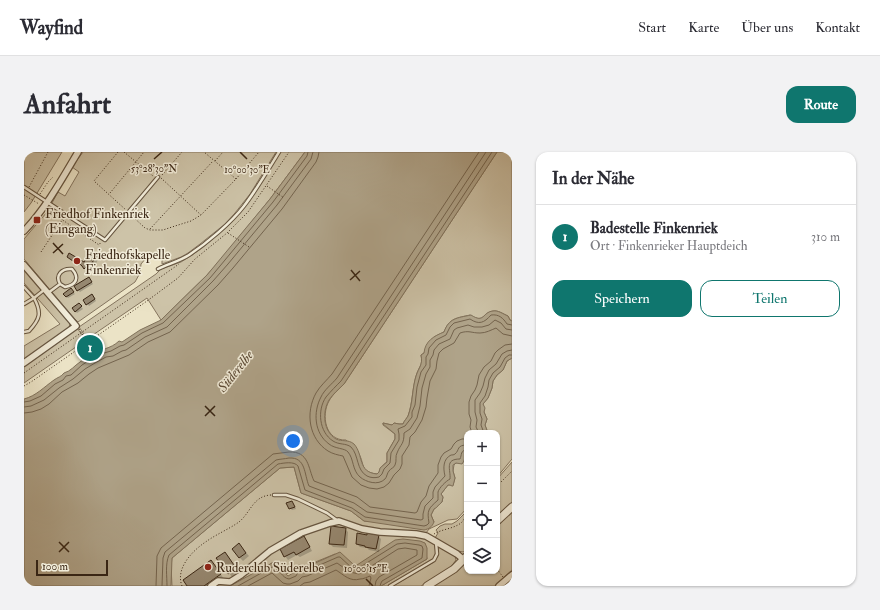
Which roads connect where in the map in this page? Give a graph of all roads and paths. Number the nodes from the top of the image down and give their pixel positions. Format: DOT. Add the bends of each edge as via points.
graph roads {
  1 [pos="48,152"];
  2 [pos="78,152"];
  3 [pos="118,152"];
  4 [pos="124,152"];
  5 [pos="144,152"];
  6 [pos="182,152"];
  7 [pos="204,152"];
  8 [pos="223,152"];
  9 [pos="259,152"];
  10 [pos="279,152"];
  11 [pos="214,161"];
  12 [pos="136,162"];
  13 [pos="53,177"];
  14 [pos="159,177"];
  15 [pos="236,180"];
  16 [pos="24,187"];
  17 [pos="268,187"];
  18 [pos="27,190"];
  19 [pos="109,193"];
  20 [pos="24,195"];
  21 [pos="182,196"];
  22 [pos="38,197"];
  23 [pos="284,198"];
  24 [pos="44,205"];
  25 [pos="46,209"];
  26 [pos="128,212"];
  27 [pos="65,215"];
  28 [pos="201,215"];
  29 [pos="62,220"];
  30 [pos="150,230"];
  31 [pos="24,231"];
  32 [pos="228,233"];
  33 [pos="103,239"];
  34 [pos="249,247"];
  35 [pos="41,252"];
  36 [pos="179,264"];
  37 [pos="24,265"];
  38 [pos="158,269"];
  39 [pos="60,284"];
  40 [pos="24,287"];
  41 [pos="46,292"];
  42 [pos="34,298"];
  43 [pos="147,301"];
  44 [pos="24,304"];
  45 [pos="77,327"];
  46 [pos="24,332"];
  47 [pos="82,333"];
  48 [pos="88,343"];
  49 [pos="24,363"];
  50 [pos="24,372"];
  51 [pos="24,386"];
  52 [pos="512,471"];
  53 [pos="500,483"];
  54 [pos="274,495"];
  55 [pos="512,506"];
  56 [pos="464,518"];
  57 [pos="500,518"];
  58 [pos="339,521"];
  59 [pos="437,532"];
  60 [pos="436,542"];
  61 [pos="464,557"];
  62 [pos="464,560"];
  63 [pos="500,573"];
  64 [pos="512,575"];
  65 [pos="506,580"];
  66 [pos="182,586"];
  67 [pos="211,586"];
  68 [pos="390,586"];
  69 [pos="427,586"];
  70 [pos="499,586"];
  1 -- 18 [label="path"];
  2 -- 24 [label="street"];
  3 -- 19 [label="path" via="94,181"];
  4 -- 12 [label="path"];
  5 -- 12 [label="path"];
  6 -- 14 [label="path"];
  7 -- 11 [label="path"];
  8 -- 11 [label="path"];
  9 -- 15 [label="path"];
  10 -- 38 [label="lane" via="243,207 223,228 188,256"];
  11 -- 15 [label="path"];
  11 -- 21 [label="path"];
  12 -- 14 [label="path" via="154,177"];
  12 -- 19 [label="path"];
  13 -- 22 [label="path"];
  14 -- 21 [label="path"];
  14 -- 26 [label="lane"];
  15 -- 28 [label="path"];
  16 -- 18 [label="lane"];
  17 -- 23 [label="path"];
  18 -- 22 [label="lane"];
  19 -- 26 [label="path"];
  20 -- 24 [label="path"];
  21 -- 28 [label="path"];
  21 -- 30 [label="path"];
  22 -- 24 [label="lane"];
  24 -- 27 [label="lane"];
  24 -- 31 [label="street"];
  25 -- 29 [label="path"];
  26 -- 30 [label="path"];
  26 -- 33 [label="lane" via="105,240"];
  27 -- 29 [label="path"];
  27 -- 33 [label="lane"];
  28 -- 30 [label="path" via="163,230"];
  29 -- 33 [label="path" via="99,245"];
  29 -- 35 [label="path"];
  32 -- 34 [label="path"];
  36 -- 47 [label="path"];
  37 -- 41 [label="street"];
  39 -- 39 [label="lane" via="65,287 76,280 72,269 60,273"];
  39 -- 41 [label="lane"];
  40 -- 42 [label="lane"];
  41 -- 42 [label="lane"];
  41 -- 45 [label="street"];
  42 -- 44 [label="lane"];
  42 -- 46 [label="lane" via="40,314 31,329"];
  43 -- 48 [label="path"];
  45 -- 47 [label="path"];
  45 -- 49 [label="street"];
  47 -- 48 [label="path"];
  47 -- 50 [label="path"];
  48 -- 51 [label="path"];
  52 -- 53 [label="path"];
  54 -- 58 [label="lane" via="298,499"];
  54 -- 66 [label="path" via="264,496 240,521 196,550 182,568"];
  55 -- 57 [label="street"];
  56 -- 59 [label="path" via="460,523"];
  58 -- 60 [label="street" via="362,529 426,536"];
  58 -- 67 [label="street" via="301,533 270,551 230,582 218,581"];
  60 -- 61 [label="street"];
  60 -- 68 [label="lane" via="437,554 434,560"];
  62 -- 69 [label="street"];
  63 -- 65 [label="path"];
  64 -- 65 [label="street"];
  65 -- 70 [label="street"];
}
